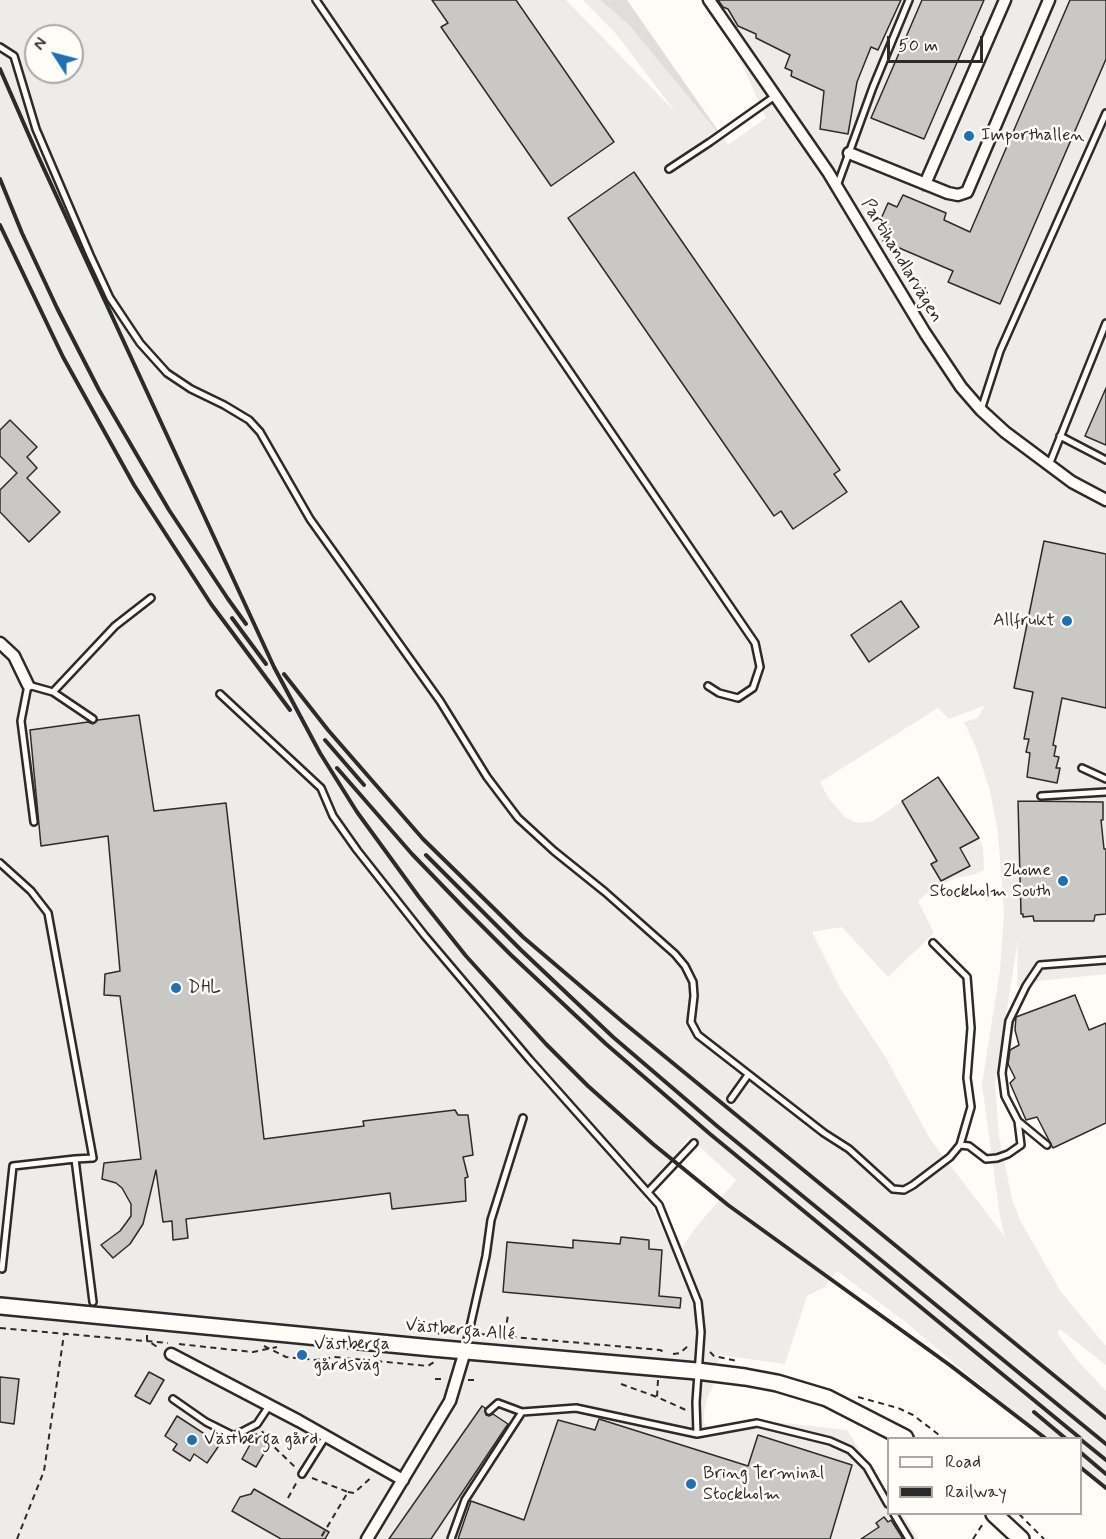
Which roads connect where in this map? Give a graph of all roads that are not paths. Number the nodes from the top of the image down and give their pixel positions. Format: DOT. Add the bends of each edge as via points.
graph roads {
  1 [pos="316,0"];
  2 [pos="709,0"];
  3 [pos="909,0"];
  4 [pos="1005,0"];
  5 [pos="1050,0"];
  6 [pos="0,47"];
  7 [pos="776,95"];
  8 [pos="1106,113"];
  9 [pos="849,153"];
  10 [pos="669,169"];
  11 [pos="926,184"];
  12 [pos="837,187"];
  13 [pos="1106,323"];
  14 [pos="981,410"];
  15 [pos="1060,436"];
  16 [pos="1106,460"];
  17 [pos="1049,465"];
  18 [pos="1106,500"];
  19 [pos="151,598"];
  20 [pos="0,644"];
  21 [pos="28,684"];
  22 [pos="708,686"];
  23 [pos="53,692"];
  24 [pos="220,694"];
  25 [pos="93,719"];
  26 [pos="1082,768"];
  27 [pos="1106,779"];
  28 [pos="1106,792"];
  29 [pos="1041,796"];
  30 [pos="34,822"];
  31 [pos="0,863"];
  32 [pos="933,943"];
  33 [pos="1106,960"];
  34 [pos="748,1075"];
  35 [pos="731,1100"];
  36 [pos="523,1118"];
  37 [pos="1018,1121"];
  38 [pos="694,1143"];
  39 [pos="960,1145"];
  40 [pos="1047,1145"];
  41 [pos="75,1159"];
  42 [pos="648,1192"];
  43 [pos="0,1268"];
  44 [pos="93,1302"];
  45 [pos="0,1306"];
  46 [pos="465,1351"];
  47 [pos="171,1354"];
  48 [pos="697,1371"];
  49 [pos="173,1399"];
  50 [pos="269,1406"];
  51 [pos="489,1411"];
  52 [pos="522,1412"];
  53 [pos="697,1434"];
  54 [pos="326,1436"];
  55 [pos="903,1437"];
  56 [pos="302,1474"];
  57 [pos="403,1480"];
  58 [pos="887,1502"];
  59 [pos="895,1515"];
  60 [pos="989,1518"];
  61 [pos="1016,1537"];
  62 [pos="367,1539"];
  63 [pos="451,1539"];
  64 [pos="909,1539"];
  1 -- 22 [label="lane" via="755,643 760,667 753,688 738,698"];
  2 -- 7 [label="street, Partihandlarvägen"];
  3 -- 9 [label="lane"];
  4 -- 11 [label="street"];
  5 -- 11 [label="street" via="967,192 958,195"];
  6 -- 34 [label="lane" via="14,56 36,129 90,255 110,298 140,343 167,373 249,420 260,432 310,519 518,818 675,954 693,982 694,1030"];
  7 -- 10 [label="lane"];
  7 -- 12 [label="street, Partihandlarvägen"];
  8 -- 14 [label="lane" via="1000,351"];
  9 -- 11 [label="street"];
  9 -- 12 [label="lane"];
  12 -- 14 [label="street, Partihandlarvägen" via="925,333"];
  13 -- 15 [label="lane"];
  14 -- 17 [label="street, Partihandlarvägen"];
  15 -- 16 [label="lane"];
  15 -- 17 [label="lane"];
  17 -- 18 [label="street, Partihandlarvägen"];
  19 -- 23 [label="lane" via="115,626"];
  20 -- 21 [label="street" via="14,656"];
  21 -- 23 [label="lane"];
  21 -- 30 [label="lane" via="21,721"];
  23 -- 25 [label="lane"];
  24 -- 42 [label="lane" via="321,788 339,825 432,945"];
  26 -- 27 [label="lane"];
  28 -- 29 [label="lane"];
  31 -- 41 [label="lane" via="48,913 93,1158"];
  32 -- 39 [label="lane" via="967,977 967,1078 971,1107"];
  33 -- 37 [label="lane" via="1040,965 1026,986 1008,1021 1002,1073 1005,1096"];
  34 -- 35 [label="lane"];
  34 -- 39 [label="lane" via="849,1149 893,1189 904,1190 913,1185"];
  36 -- 46 [label="lane" via="491,1220"];
  37 -- 39 [label="lane" via="1021,1145 1008,1154 986,1159 969,1146"];
  37 -- 40 [label="lane"];
  38 -- 42 [label="lane"];
  41 -- 43 [label="lane" via="13,1166"];
  41 -- 44 [label="lane"];
  42 -- 48 [label="lane" via="659,1205 698,1302 701,1332"];
  45 -- 46 [label="street, Västberga Allé"];
  46 -- 48 [label="street, Västberga Allé"];
  46 -- 57 [label="street" via="450,1401"];
  47 -- 50 [label="street"];
  48 -- 53 [label="lane"];
  48 -- 55 [label="street, Västberga Allé" via="777,1383 817,1395"];
  49 -- 50 [label="lane" via="234,1436 257,1424"];
  50 -- 54 [label="street"];
  51 -- 52 [label="lane" via="498,1403"];
  52 -- 53 [label="lane" via="576,1408"];
  52 -- 63 [label="lane" via="465,1500"];
  53 -- 58 [label="lane" via="757,1424 830,1441 850,1450 867,1467"];
  54 -- 56 [label="lane"];
  54 -- 57 [label="street"];
  57 -- 62 [label="street"];
  59 -- 64 [label="lane"];
  60 -- 61 [label="street"];
}
